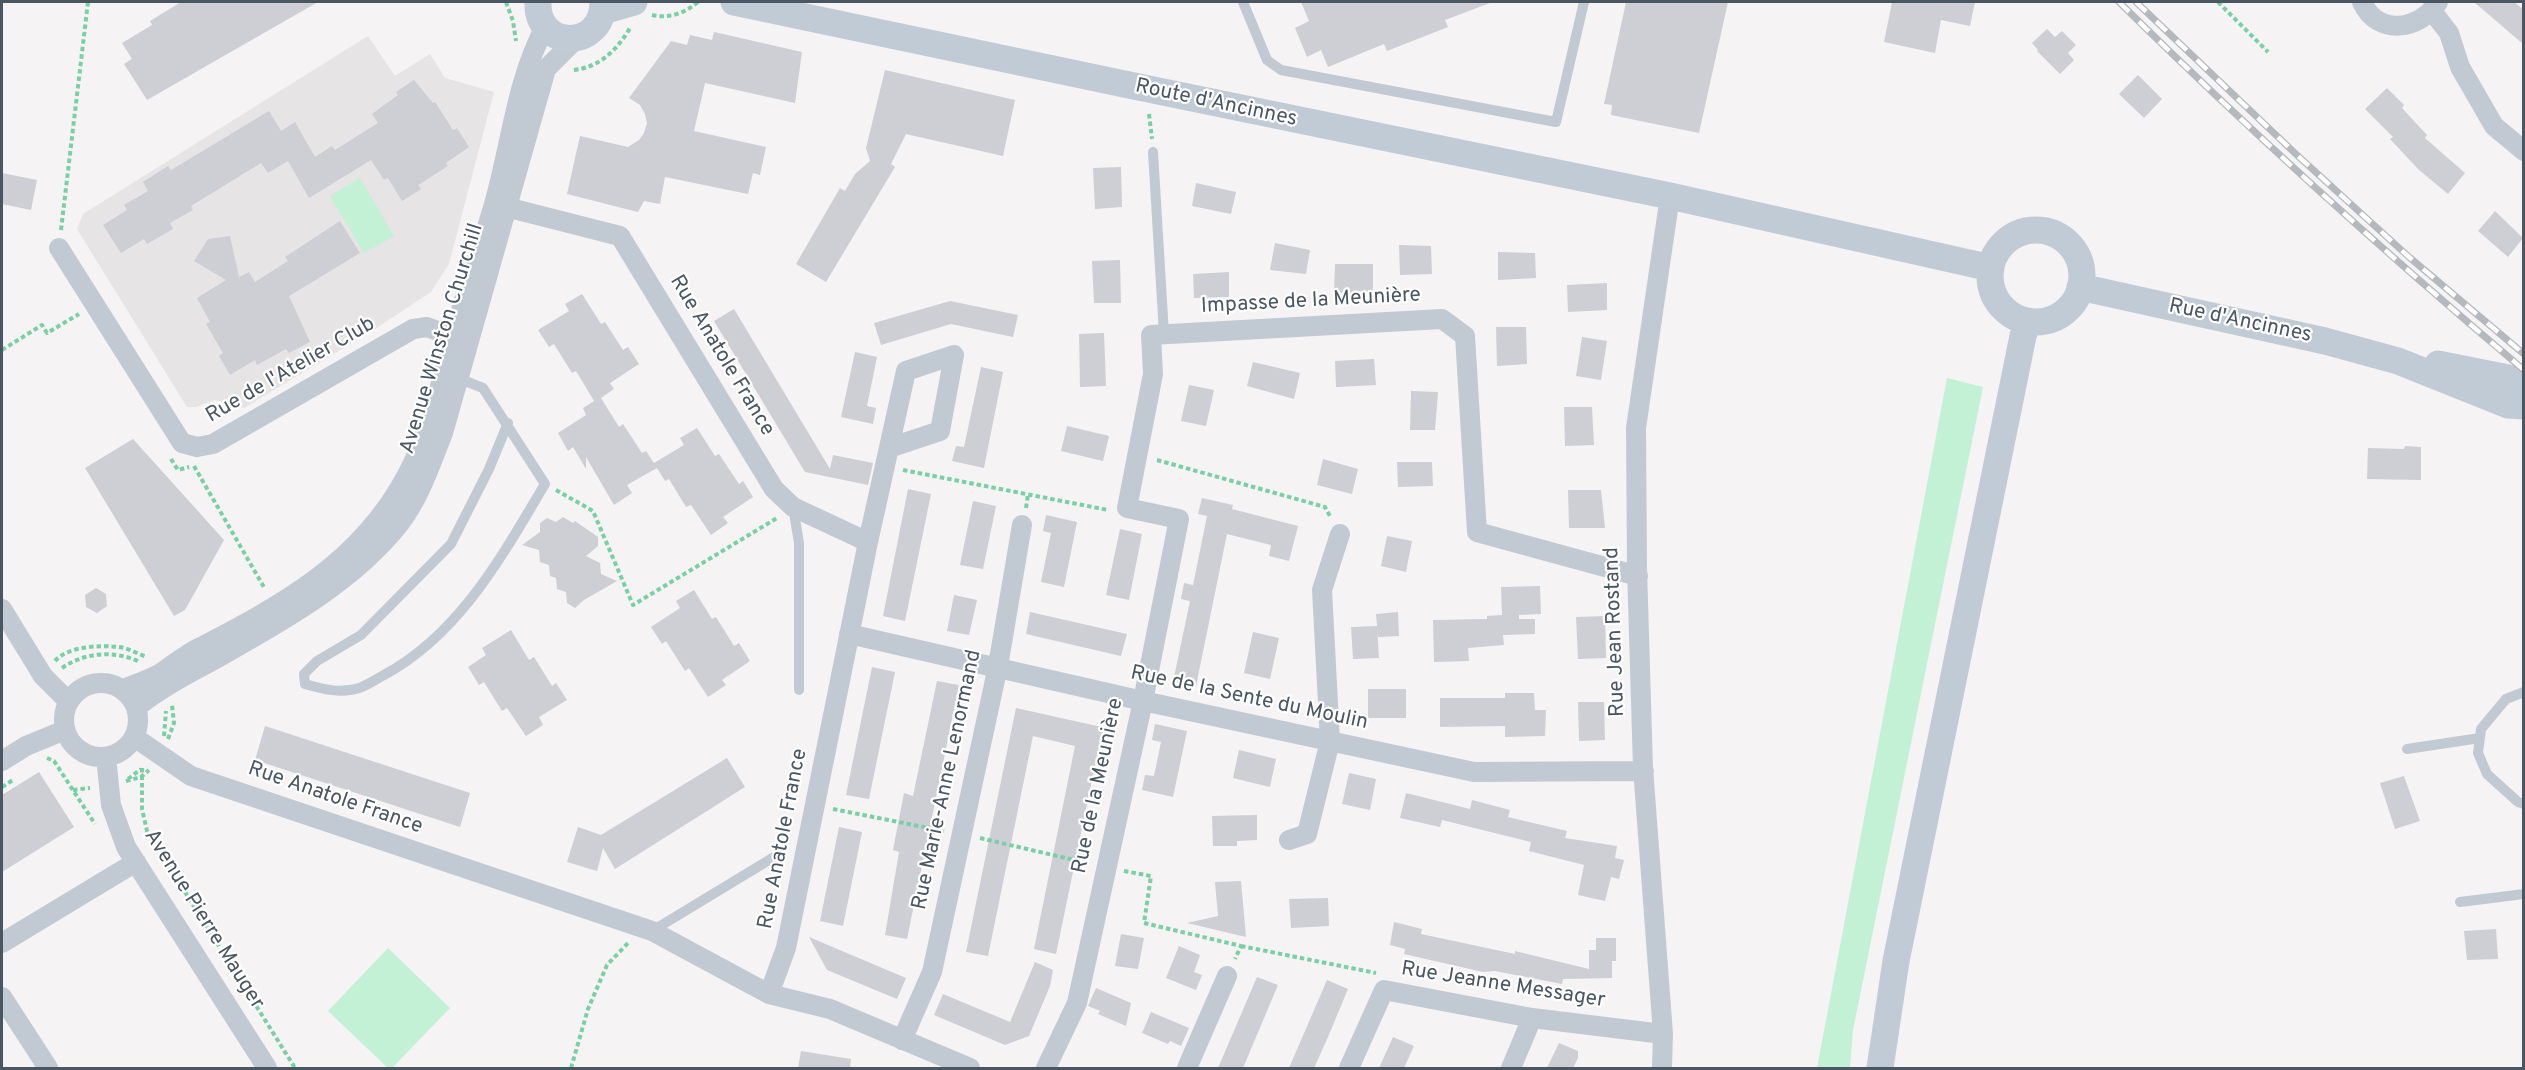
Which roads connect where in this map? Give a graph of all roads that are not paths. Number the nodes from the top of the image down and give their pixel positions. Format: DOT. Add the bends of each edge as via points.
graph roads {
  1 [pos="734,2"];
  2 [pos="1243,2"];
  3 [pos="1584,2"];
  4 [pos="2362,2"];
  5 [pos="603,6"];
  6 [pos="2435,6"];
  7 [pos="639,7"];
  8 [pos="542,14"];
  9 [pos="577,38"];
  10 [pos="2523,151"];
  11 [pos="1153,152"];
  12 [pos="1671,196"];
  13 [pos="501,206"];
  14 [pos="59,248"];
  15 [pos="1990,268"];
  16 [pos="2080,287"];
  17 [pos="2028,321"];
  18 [pos="1158,335"];
  19 [pos="461,340"];
  20 [pos="2398,361"];
  21 [pos="450,376"];
  22 [pos="2523,400"];
  23 [pos="507,423"];
  24 [pos="887,457"];
  25 [pos="793,507"];
  26 [pos="1022,525"];
  27 [pos="1340,534"];
  28 [pos="868,542"];
  29 [pos="1638,576"];
  30 [pos="2,609"];
  31 [pos="849,634"];
  32 [pos="998,666"];
  33 [pos="123,689"];
  34 [pos="799,690"];
  35 [pos="2523,692"];
  36 [pos="1143,700"];
  37 [pos="68,701"];
  38 [pos="136,707"];
  39 [pos="64,730"];
  40 [pos="134,737"];
  41 [pos="2480,738"];
  42 [pos="1330,741"];
  43 [pos="2407,749"];
  44 [pos="106,757"];
  45 [pos="2,761"];
  46 [pos="1644,771"];
  47 [pos="2523,804"];
  48 [pos="1289,840"];
  49 [pos="779,854"];
  50 [pos="136,862"];
  51 [pos="2523,894"];
  52 [pos="2460,902"];
  53 [pos="647,929"];
  54 [pos="2,943"];
  55 [pos="1227,976"];
  56 [pos="769,994"];
  57 [pos="2,1001"];
  58 [pos="1532,1018"];
  59 [pos="1663,1034"];
  60 [pos="902,1040"];
  61 [pos="48,1068"];
  62 [pos="267,1068"];
  63 [pos="969,1068"];
  64 [pos="1046,1068"];
  65 [pos="1187,1068"];
  66 [pos="1349,1068"];
  67 [pos="1511,1068"];
  68 [pos="1662,1068"];
  69 [pos="1880,1068"];
  1 -- 12 [label="main road, Route d'Ancinnes"];
  2 -- 3 [label="lane" via="1267,60 1281,70 1556,122"];
  4 -- 6 [label="street" via="2372,15 2392,25 2414,24"];
  5 -- 7 [label="main road"];
  5 -- 9 [label="main road" via="594,28"];
  6 -- 10 [label="street" via="2460,67 2494,126"];
  8 -- 9 [label="main road" via="560,36"];
  8 -- 13 [label="street, Avenue Winston Churchill"];
  9 -- 13 [label="street, Avenue Winston Churchill" via="546,69"];
  11 -- 18 [label="lane"];
  12 -- 15 [label="main road, Route d'Ancinnes"];
  12 -- 29 [label="street, Rue Jean Rostand" via="1636,428"];
  13 -- 19 [label="street, Avenue Winston Churchill"];
  13 -- 25 [label="street, Rue Anatole France" via="620,236 774,489"];
  14 -- 19 [label="street, Rue de l'Atelier Club" via="182,443 195,456 413,329 428,327"];
  15 -- 16 [label="main road" via="2004,243 2031,230 2045,231 2059,237 2074,252 2082,272"];
  15 -- 17 [label="main road" via="1995,297 2014,317"];
  16 -- 17 [label="main road" via="2067,310 2055,318"];
  16 -- 20 [label="main road, Rue d'Ancinnes" via="2325,340"];
  17 -- 69 [label="main road" via="1896,961"];
  18 -- 29 [label="street, Impasse de la Meunière" via="1442,319 1466,336 1477,532"];
  18 -- 36 [label="street, Rue de la Meunière" via="1127,508 1179,519"];
  19 -- 21 [label="street, Avenue Winston Churchill"];
  20 -- 22 [label="main road, Rue d'Ancinnes" via="2508,405"];
  20 -- 22 [label="main road, Rue d'Ancinnes" via="2421,360 2487,374"];
  21 -- 23 [label="lane" via="483,388"];
  21 -- 33 [label="street, Avenue Winston Churchill" via="407,476 353,549 326,573 268,612 186,655 159,674"];
  21 -- 38 [label="street, Avenue Winston Churchill" via="443,433 423,482 401,522 369,557 282,621 165,686"];
  23 -- 23 [label="lane" via="545,484 489,576 437,637 401,665 359,688 327,691 305,684 304,674 317,661 361,635 451,544"];
  24 -- 24 [label="street" via="940,431 954,355 906,371"];
  24 -- 28 [label="street"];
  25 -- 28 [label="street, Rue Anatole France"];
  25 -- 34 [label="lane" via="799,543"];
  26 -- 32 [label="street, Rue Marie-Anne Lenormand"];
  27 -- 42 [label="street" via="1322,590"];
  28 -- 31 [label="street, Rue Anatole France"];
  29 -- 46 [label="street, Rue Jean Rostand"];
  30 -- 37 [label="street" via="48,681"];
  31 -- 32 [label="street, Rue de la Sente du Moulin"];
  31 -- 56 [label="street, Rue Anatole France" via="786,948"];
  32 -- 36 [label="street, Rue de la Sente du Moulin"];
  32 -- 60 [label="street, Rue Marie-Anne Lenormand" via="932,972"];
  33 -- 37 [label="street" via="93,683 76,691"];
  33 -- 38 [label="street"];
  35 -- 41 [label="lane" via="2506,699 2481,729"];
  36 -- 42 [label="street, Rue de la Sente du Moulin"];
  36 -- 64 [label="street, Rue de la Meunière" via="1077,1003"];
  37 -- 39 [label="street"];
  38 -- 40 [label="street" via="138,728"];
  39 -- 44 [label="street" via="85,754"];
  39 -- 45 [label="street"];
  40 -- 44 [label="street" via="127,747"];
  40 -- 53 [label="street, Rue Anatole France" via="191,776"];
  41 -- 43 [label="lane"];
  41 -- 47 [label="lane" via="2478,753 2487,774"];
  42 -- 46 [label="street, Rue de la Sente du Moulin" via="1474,772"];
  42 -- 48 [label="street" via="1307,834"];
  44 -- 50 [label="street, Avenue Pierre Mauger" via="111,805 126,847"];
  46 -- 59 [label="street, Rue Jean Rostand"];
  49 -- 53 [label="lane"];
  50 -- 54 [label="street"];
  50 -- 62 [label="street, Avenue Pierre Mauger"];
  51 -- 52 [label="lane"];
  53 -- 56 [label="street, Rue Anatole France"];
  55 -- 65 [label="street"];
  56 -- 60 [label="street" via="830,1009"];
  57 -- 61 [label="street"];
  58 -- 59 [label="street, Rue Jeanne Messager"];
  58 -- 66 [label="street, Rue Jeanne Messager" via="1384,990"];
  58 -- 67 [label="street"];
  59 -- 68 [label="street, Rue Jean Rostand"];
  60 -- 63 [label="street"];
}
